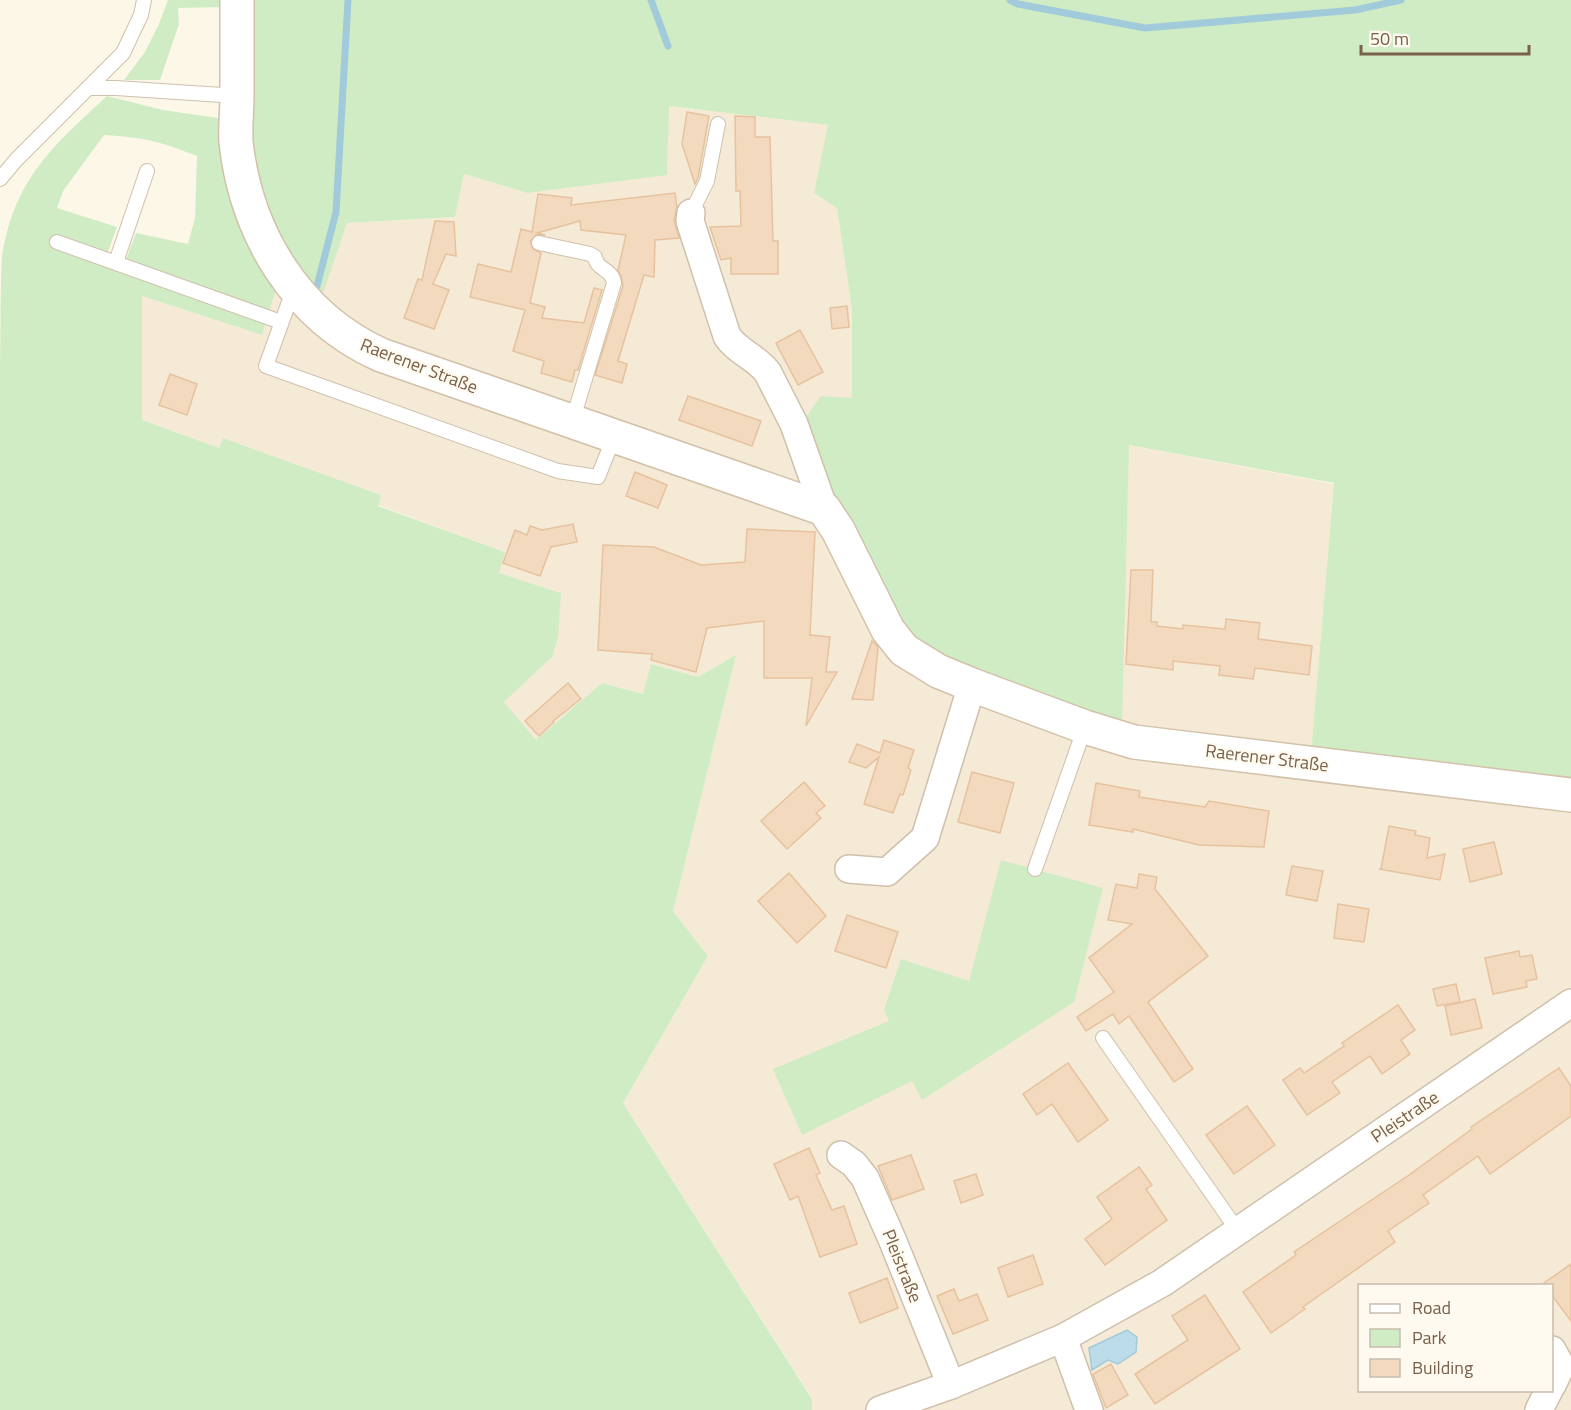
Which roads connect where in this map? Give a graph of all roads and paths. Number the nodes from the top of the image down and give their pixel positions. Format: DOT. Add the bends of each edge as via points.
graph roads {
  1 [pos="144,0"];
  2 [pos="237,0"];
  3 [pos="89,88"];
  4 [pos="237,96"];
  5 [pos="718,124"];
  6 [pos="147,171"];
  7 [pos="0,179"];
  8 [pos="691,213"];
  9 [pos="57,242"];
  10 [pos="539,243"];
  11 [pos="116,262"];
  12 [pos="294,288"];
  13 [pos="281,322"];
  14 [pos="572,422"];
  15 [pos="614,436"];
  16 [pos="824,509"];
  17 [pos="972,685"];
  18 [pos="1084,726"];
  19 [pos="1571,795"];
  20 [pos="849,869"];
  21 [pos="1035,869"];
  22 [pos="1571,1003"];
  23 [pos="1103,1038"];
  24 [pos="841,1155"];
  25 [pos="1238,1231"];
  26 [pos="1063,1338"];
  27 [pos="1553,1353"];
  28 [pos="1553,1381"];
  29 [pos="951,1385"];
  30 [pos="1548,1392"];
  31 [pos="880,1410"];
  32 [pos="1089,1410"];
  33 [pos="1539,1410"];
  1 -- 3 [label="lane" via="123,53"];
  2 -- 4 [label="street, Raerener Straße"];
  3 -- 4 [label="lane"];
  3 -- 7 [label="lane"];
  4 -- 12 [label="street, Raerener Straße" via="236,140 250,212"];
  5 -- 8 [label="lane" via="707,181"];
  6 -- 11 [label="lane"];
  8 -- 16 [label="street, Raerener Straße" via="690,221 727,336 768,373 794,424"];
  9 -- 11 [label="lane"];
  10 -- 14 [label="lane" via="590,254 600,268 613,276"];
  11 -- 13 [label="lane"];
  12 -- 13 [label="lane"];
  12 -- 14 [label="street, Raerener Straße" via="318,315 359,345"];
  13 -- 15 [label="lane" via="266,366 558,471 598,477"];
  14 -- 15 [label="street, Raerener Straße"];
  15 -- 16 [label="street, Raerener Straße"];
  16 -- 17 [label="street, Raerener Straße" via="888,630 904,650 938,671"];
  17 -- 18 [label="street, Raerener Straße"];
  17 -- 20 [label="street" via="925,838 887,872"];
  18 -- 19 [label="street, Raerener Straße" via="1134,742"];
  18 -- 21 [label="lane"];
  22 -- 25 [label="street, Pleistraße"];
  23 -- 25 [label="lane"];
  24 -- 29 [label="street, Pleistraße" via="865,1178"];
  25 -- 26 [label="street, Pleistraße" via="1162,1283"];
  26 -- 29 [label="street, Pleistraße"];
  26 -- 32 [label="street"];
  27 -- 28 [label="street" via="1561,1366"];
  29 -- 31 [label="street, Pleistraße"];
  30 -- 33 [label="street"];
}
